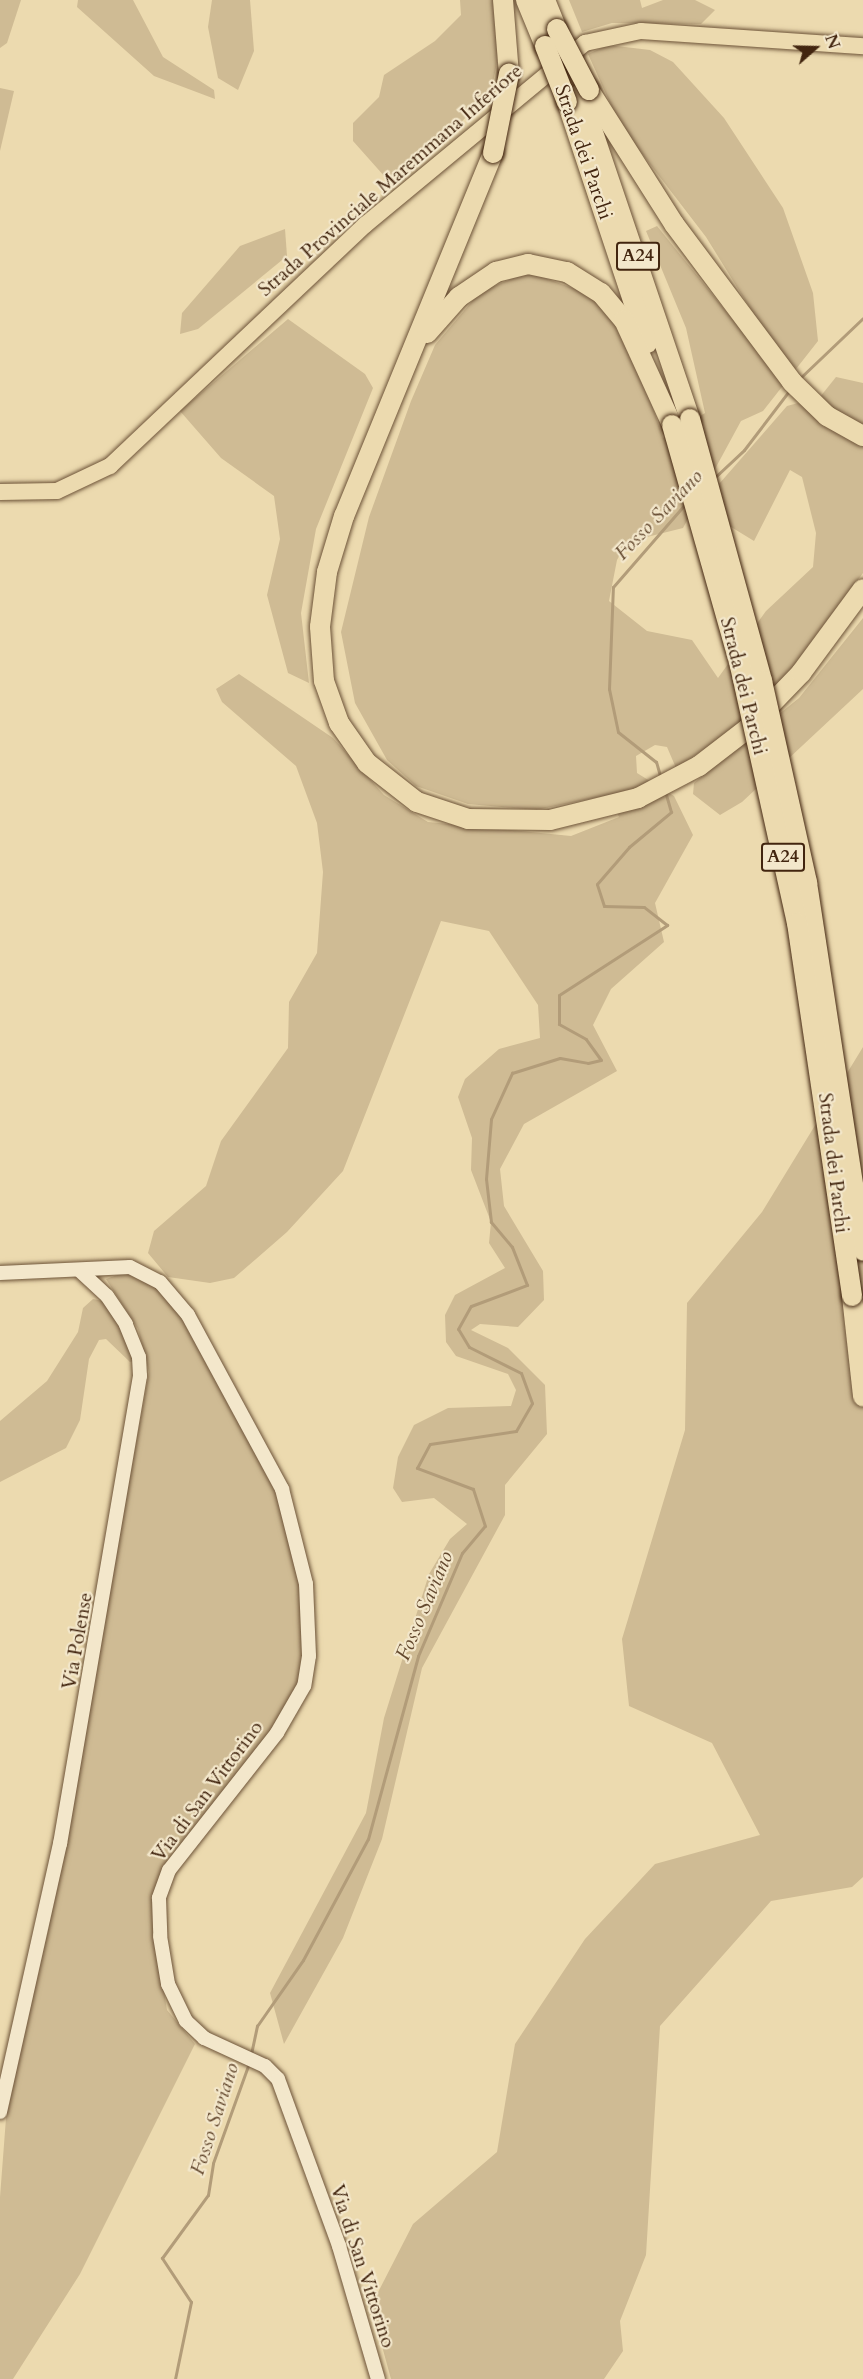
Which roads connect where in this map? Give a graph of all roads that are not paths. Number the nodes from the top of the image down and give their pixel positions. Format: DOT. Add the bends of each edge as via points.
graph roads {
  1 [pos="503,0"];
  2 [pos="526,0"];
  3 [pos="545,0"];
  4 [pos="863,46"];
  5 [pos="579,95"];
  6 [pos="417,344"];
  7 [pos="681,422"];
  8 [pos="863,436"];
  9 [pos="0,492"];
  10 [pos="863,589"];
  11 [pos="863,1251"];
  12 [pos="79,1270"];
  13 [pos="0,1273"];
  14 [pos="863,1396"];
  15 [pos="0,2112"];
  16 [pos="378,2379"];
  1 -- 6 [label="highway, bridge" via="509,74 493,153"];
  2 -- 5 [label="highway, Strada dei Parchi / A24, bridge" via="545,46"];
  3 -- 5 [label="highway, Strada dei Parchi / A24, bridge"];
  4 -- 9 [label="main road, Strada Provinciale Maremmana Inferiore" via="649,32 607,35 563,57 365,225 110,466 57,491"];
  5 -- 7 [label="highway, Strada dei Parchi / A24"];
  5 -- 8 [label="highway" via="762,344 827,416"];
  6 -- 7 [label="highway" via="455,301 490,275 522,264 561,269 594,288 618,311"];
  6 -- 10 [label="highway" via="344,516 327,572 321,660 336,716 376,772 438,812 516,822 612,806 699,766 789,687"];
  7 -- 11 [label="highway, Strada dei Parchi / A24, bridge" via="762,681 807,883"];
  7 -- 14 [label="highway, Strada dei Parchi / A24, bridge" via="741,666 791,895 823,1077"];
  12 -- 13 [label="street"];
  12 -- 15 [label="street, Via Polense" via="126,1324 139,1357 140,1376 62,1832"];
  12 -- 16 [label="street, Via di San Vittorino" via="139,1269 182,1306 266,1453 302,1557 309,1656 300,1695 176,1860 159,1898 162,1958 175,2001 198,2033 269,2069 296,2122"];
}
